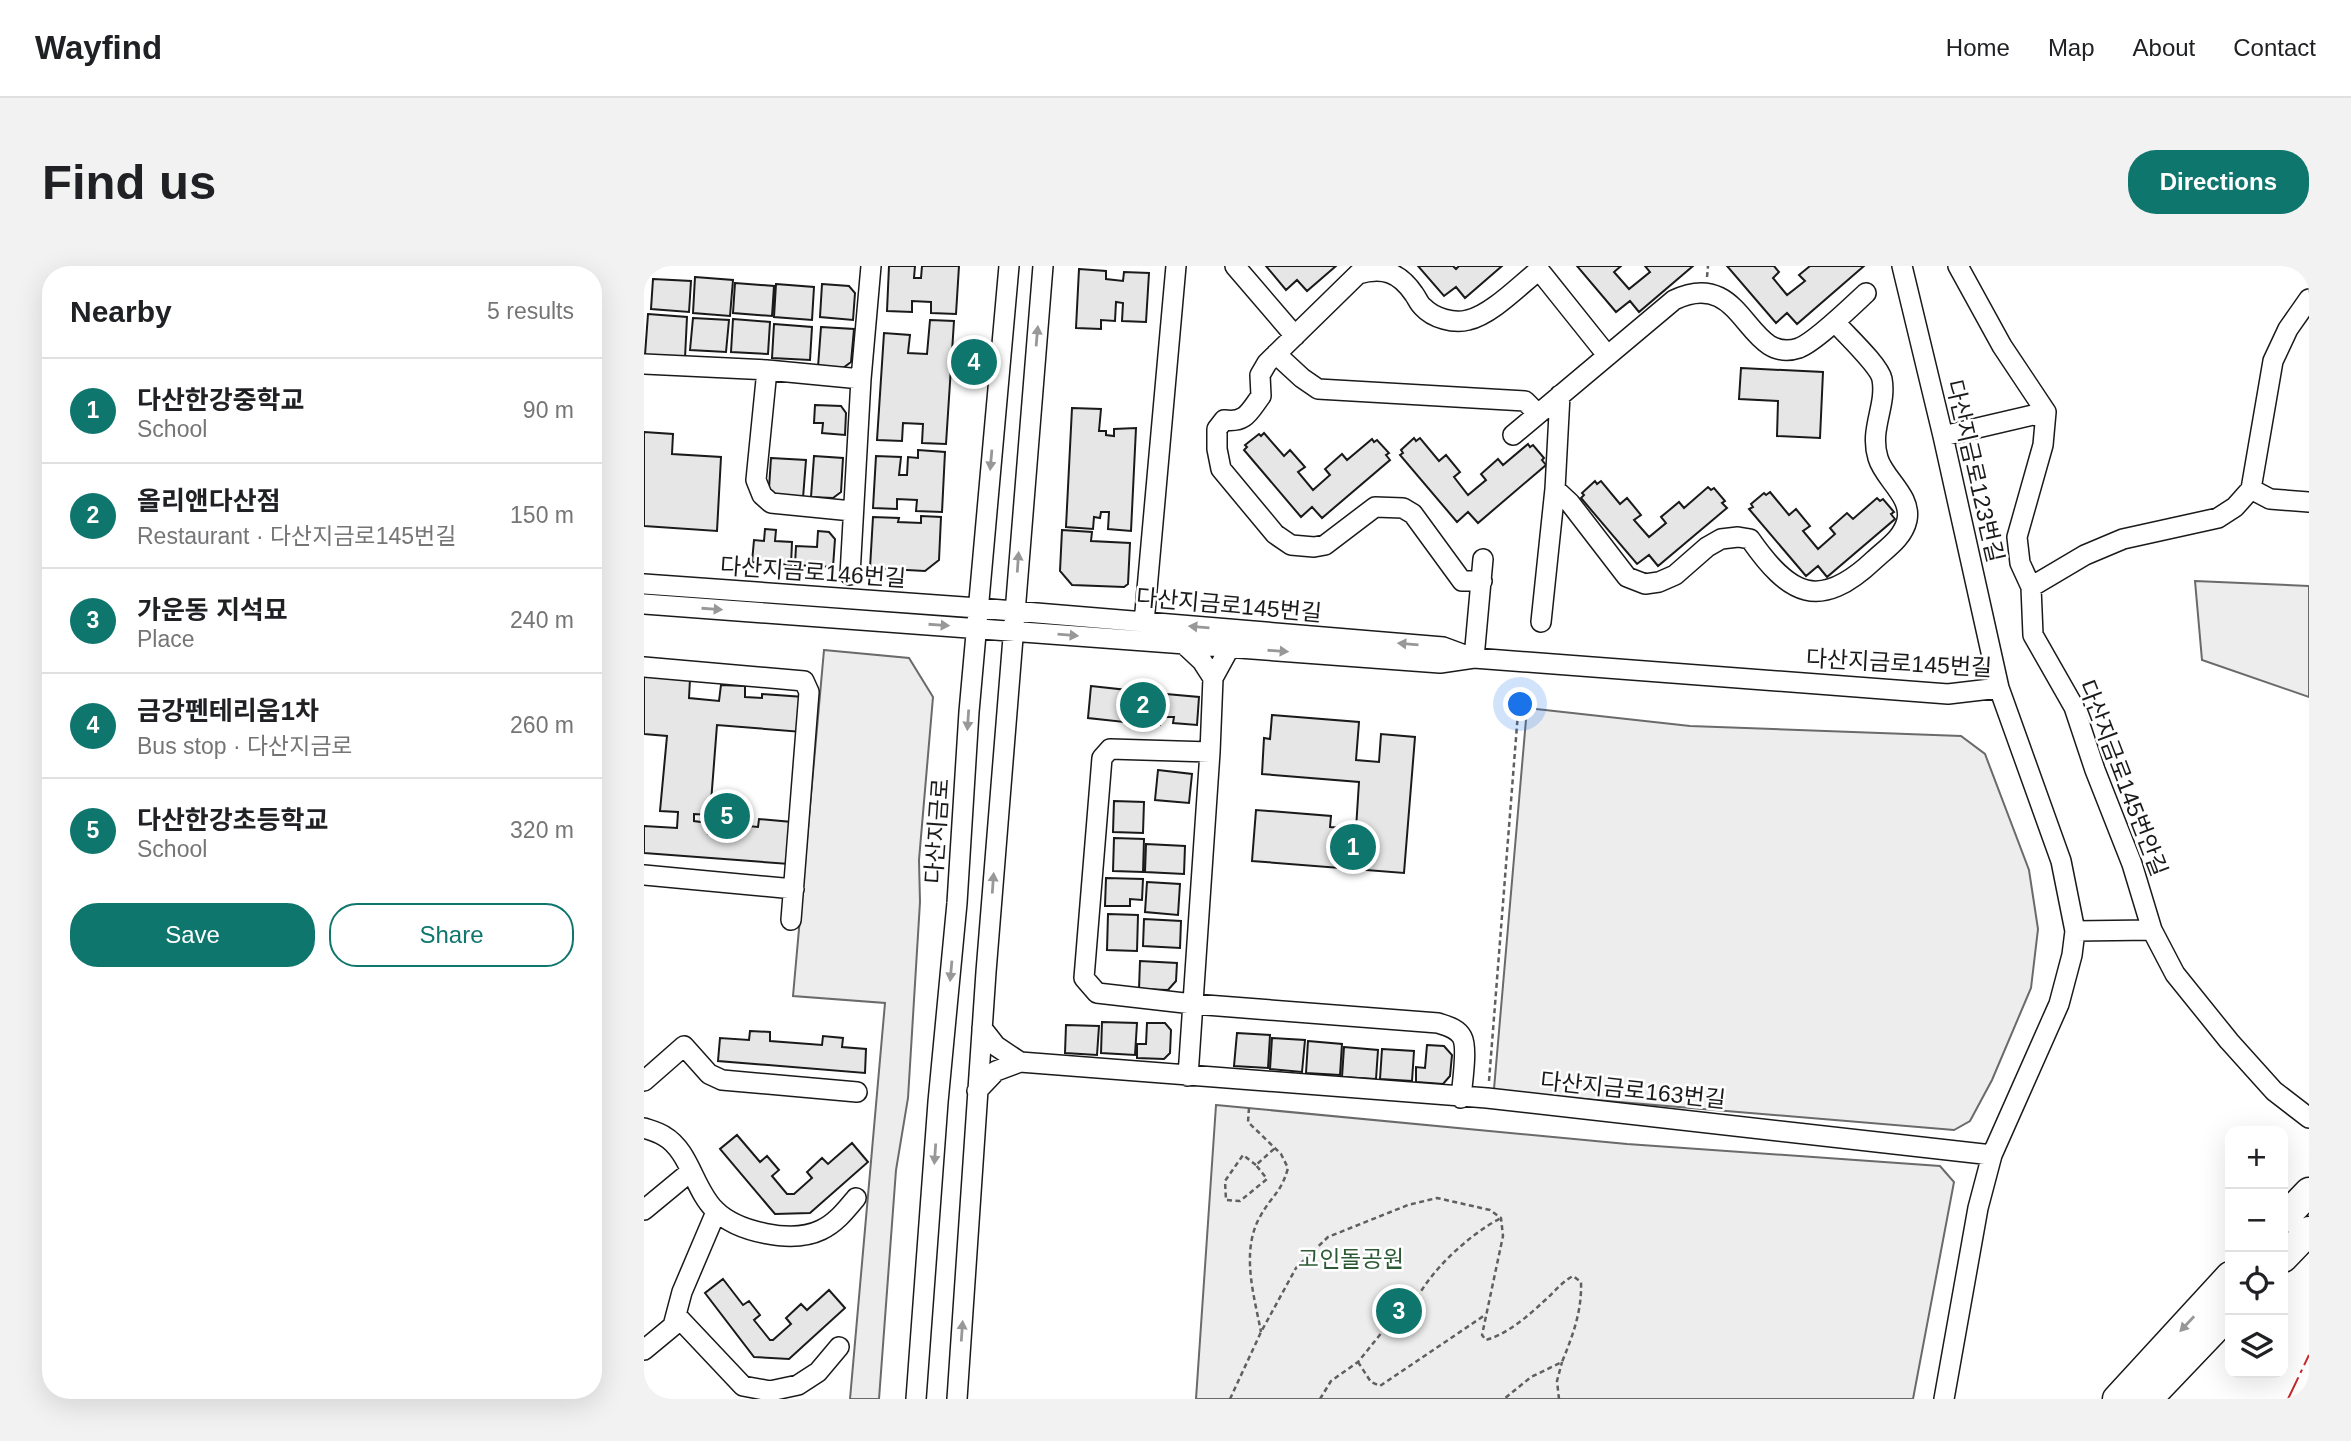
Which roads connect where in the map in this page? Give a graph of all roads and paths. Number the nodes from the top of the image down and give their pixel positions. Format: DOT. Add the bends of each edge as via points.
graph roads {
  1 [pos="871,266"];
  2 [pos="1009,266"];
  3 [pos="1043,266"];
  4 [pos="1176,266"];
  5 [pos="1235,266"];
  6 [pos="1902,266"];
  7 [pos="1958,266"];
  8 [pos="1866,293"];
  9 [pos="2309,299"];
  10 [pos="1835,321"];
  11 [pos="1295,335"];
  12 [pos="1276,354"];
  13 [pos="1607,355"];
  14 [pos="644,364"];
  15 [pos="767,370"];
  16 [pos="861,379"];
  17 [pos="1560,395"];
  18 [pos="2046,412"];
  19 [pos="1538,414"];
  20 [pos="1513,435"];
  21 [pos="1944,436"];
  22 [pos="1555,489"];
  23 [pos="2251,489"];
  24 [pos="2309,502"];
  25 [pos="852,511"];
  26 [pos="1483,559"];
  27 [pos="850,575"];
  28 [pos="1482,581"];
  29 [pos="644,584"];
  30 [pos="2031,587"];
  31 [pos="825,598"];
  32 [pos="877,602"];
  33 [pos="644,604"];
  34 [pos="977,617"];
  35 [pos="1014,621"];
  36 [pos="1541,622"];
  37 [pos="1144,623"];
  38 [pos="1186,646"];
  39 [pos="1230,648"];
  40 [pos="1474,659"];
  41 [pos="644,667"];
  42 [pos="1213,678"];
  43 [pos="1520,687"];
  44 [pos="1999,688"];
  45 [pos="1210,752"];
  46 [pos="644,875"];
  47 [pos="794,889"];
  48 [pos="791,920"];
  49 [pos="2152,930"];
  50 [pos="2075,931"];
  51 [pos="1193,1003"];
  52 [pos="982,1028"];
  53 [pos="1020,1062"];
  54 [pos="1188,1076"];
  55 [pos="644,1081"];
  56 [pos="977,1091"];
  57 [pos="857,1092"];
  58 [pos="1461,1098"];
  59 [pos="1487,1098"];
  60 [pos="1249,1108"];
  61 [pos="2309,1118"];
  62 [pos="644,1128"];
  63 [pos="1275,1148"];
  64 [pos="1992,1155"];
  65 [pos="1256,1165"];
  66 [pos="690,1172"];
  67 [pos="2309,1192"];
  68 [pos="856,1198"];
  69 [pos="644,1210"];
  70 [pos="716,1212"];
  71 [pos="2288,1214"];
  72 [pos="1501,1218"];
  73 [pos="2309,1231"];
  74 [pos="2288,1253"];
  75 [pos="2225,1281"];
  76 [pos="676,1315"];
  77 [pos="1485,1315"];
  78 [pos="2228,1315"];
  79 [pos="1261,1332"];
  80 [pos="839,1347"];
  81 [pos="644,1350"];
  82 [pos="1358,1362"];
  83 [pos="1562,1362"];
  84 [pos="916,1399"];
  85 [pos="957,1399"];
  86 [pos="1230,1399"];
  87 [pos="1320,1399"];
  88 [pos="1504,1399"];
  89 [pos="1559,1399"];
  90 [pos="1944,1399"];
  91 [pos="2117,1399"];
  92 [pos="2148,1399"];
  1 -- 16 [label="street"];
  2 -- 34 [label="street, 다산지금로, one-way"];
  35 -- 3 [label="street, one-way"];
  4 -- 37 [label="street"];
  5 -- 11 [label="street"];
  6 -- 21 [label="street, 다산지금로123번길"];
  7 -- 18 [label="street" via="2002,346"];
  8 -- 10 [label="street"];
  9 -- 23 [label="street" via="2273,360"];
  10 -- 13 [label="street" via="1800,348 1784,350 1772,347 1727,296 1698,288 1674,300"];
  10 -- 22 [label="street" via="1877,367 1882,379 1874,438 1878,461 1906,501 1908,516 1903,534 1845,584 1806,592 1782,578 1750,539 1738,537 1707,547 1675,575 1645,584 1627,577"];
  11 -- 12 [label="street"];
  11 -- 13 [label="street" via="1358,274 1370,270 1400,277 1423,307 1450,321 1468,321 1485,314 1539,270"];
  12 -- 19 [label="street" via="1318,389 1525,401"];
  12 -- 28 [label="street" via="1260,375 1261,396 1244,418 1224,420 1217,429 1221,469 1275,534 1291,545 1325,545 1375,507 1403,508 1413,514 1462,581"];
  13 -- 17 [label="street"];
  14 -- 15 [label="street"];
  15 -- 16 [label="street"];
  15 -- 25 [label="street" via="756,480 762,495 771,503"];
  16 -- 25 [label="street"];
  17 -- 19 [label="street"];
  17 -- 22 [label="street"];
  18 -- 21 [label="street"];
  18 -- 30 [label="street, 다산지금로145번안길" via="2043,445 2017,537"];
  19 -- 20 [label="street"];
  21 -- 44 [label="street, 다산지금로123번길"];
  22 -- 36 [label="street"];
  23 -- 24 [label="street" via="2270,499"];
  23 -- 30 [label="street" via="2218,519 2123,539"];
  25 -- 27 [label="street"];
  26 -- 28 [label="street"];
  27 -- 31 [label="street"];
  27 -- 32 [label="street"];
  28 -- 40 [label="street"];
  29 -- 31 [label="street, 다산지금로146번길"];
  30 -- 49 [label="street, 다산지금로145번안길" via="2034,635 2074,707"];
  31 -- 32 [label="street, 다산지금로146번길"];
  32 -- 34 [label="street, 다산지금로146번길"];
  33 -- 34 [label="street, 다산지금로146번길, one-way"];
  34 -- 35 [label="street, 다산지금로145번길"];
  34 -- 84 [label="street, 다산지금로, one-way"];
  35 -- 37 [label="street, 다산지금로145번길"];
  35 -- 38 [label="street, 다산지금로145번길, one-way"];
  52 -- 35 [label="street, one-way"];
  40 -- 37 [label="street, 다산지금로145번길, one-way" via="1443,647"];
  38 -- 39 [label="street, 다산지금로145번길"];
  38 -- 42 [label="street"];
  39 -- 40 [label="street, 다산지금로145번길, one-way" via="1440,663"];
  39 -- 42 [label="street"];
  40 -- 44 [label="street, 다산지금로145번길" via="1948,694"];
  41 -- 47 [label="street" via="804,681 809,692"];
  42 -- 45 [label="street"];
  43 -- 59 [label="path"];
  44 -- 50 [label="street, 다산지금로145번길" via="2061,861"];
  45 -- 51 [label="street"];
  45 -- 51 [label="street" via="1110,749 1102,758 1084,978 1097,993"];
  46 -- 47 [label="street"];
  47 -- 48 [label="street"];
  49 -- 50 [label="street"];
  49 -- 61 [label="street, 다산지금로145번안길" via="2175,974 2229,1041 2274,1091"];
  50 -- 64 [label="street, 다산지금로145번길" via="2059,1004"];
  51 -- 54 [label="street"];
  51 -- 58 [label="street" via="1454,1028 1464,1046"];
  52 -- 53 [label="street" via="996,1046"];
  52 -- 56 [label="street"];
  53 -- 54 [label="street, 다산지금로163번길"];
  53 -- 56 [label="street" via="996,1071"];
  54 -- 58 [label="street, 다산지금로163번길"];
  55 -- 57 [label="street" via="684,1046 709,1074 722,1080"];
  85 -- 56 [label="street, one-way"];
  58 -- 59 [label="street, 다산지금로163번길"];
  59 -- 64 [label="street, 다산지금로163번길"];
  60 -- 63 [label="path" via="1248,1122"];
  62 -- 66 [label="street" via="666,1136"];
  63 -- 65 [label="path"];
  63 -- 79 [label="path" via="1288,1168 1283,1187 1261,1215 1249,1242"];
  64 -- 90 [label="street" via="1978,1208"];
  65 -- 65 [label="path" via="1267,1179 1240,1201 1226,1200 1225,1181 1243,1155"];
  66 -- 69 [label="street"];
  66 -- 70 [label="street"];
  67 -- 71 [label="highway"];
  68 -- 70 [label="street" via="839,1218 819,1231 790,1237 754,1232"];
  70 -- 76 [label="street"];
  72 -- 77 [label="path" via="1503,1236"];
  72 -- 79 [label="path" via="1490,1210 1437,1198 1328,1237 1296,1268"];
  72 -- 82 [label="path" via="1453,1254 1416,1297 1408,1319 1383,1331"];
  73 -- 74 [label="highway"];
  75 -- 91 [label="highway, one-way"];
  76 -- 80 [label="street" via="743,1386 771,1391 798,1385 818,1372"];
  76 -- 81 [label="street" via="673,1326"];
  77 -- 82 [label="path" via="1380,1386 1371,1382"];
  77 -- 83 [label="path" via="1482,1335 1486,1340 1500,1336 1573,1276 1581,1282 1582,1296"];
  78 -- 92 [label="highway"];
  79 -- 86 [label="path"];
  82 -- 87 [label="path" via="1331,1381"];
  83 -- 88 [label="path" via="1531,1377"];
  83 -- 89 [label="path"];
}
